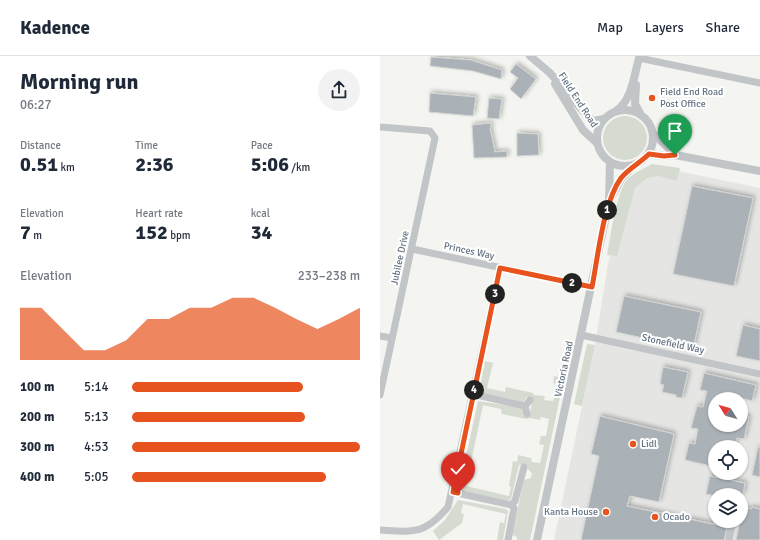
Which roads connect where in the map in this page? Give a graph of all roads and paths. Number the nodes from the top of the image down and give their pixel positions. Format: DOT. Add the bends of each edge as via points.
graph roads {
  1 [pos="530,56"];
  2 [pos="640,57"];
  3 [pos="543,66"];
  4 [pos="760,83"];
  5 [pos="616,111"];
  6 [pos="640,113"];
  7 [pos="604,119"];
  8 [pos="380,127"];
  9 [pos="654,134"];
  10 [pos="597,143"];
  11 [pos="649,154"];
  12 [pos="675,155"];
  13 [pos="610,162"];
  14 [pos="634,165"];
  15 [pos="760,171"];
  16 [pos="609,202"];
  17 [pos="412,249"];
  18 [pos="500,268"];
  19 [pos="592,287"];
  20 [pos="581,335"];
  21 [pos="380,336"];
  22 [pos="392,338"];
  23 [pos="760,374"];
  24 [pos="473,394"];
  25 [pos="380,395"];
  26 [pos="530,400"];
  27 [pos="525,406"];
  28 [pos="527,414"];
  29 [pos="524,467"];
  30 [pos="453,492"];
  31 [pos="511,505"];
  32 [pos="732,528"];
  33 [pos="380,530"];
  34 [pos="508,540"];
  35 [pos="538,540"];
  36 [pos="729,540"];
  1 -- 3 [label="street, Field End Road"];
  2 -- 4 [label="street"];
  2 -- 5 [label="street" via="628,98"];
  2 -- 6 [label="street" via="635,97 635,104"];
  3 -- 7 [label="street, Field End Road" via="588,117 594,121"];
  3 -- 10 [label="street, Field End Road" via="583,130"];
  5 -- 6 [label="street" via="632,110"];
  5 -- 7 [label="street"];
  6 -- 9 [label="street" via="647,119"];
  7 -- 10 [label="street" via="597,133"];
  8 -- 17 [label="street, Jubilee Drive" via="426,131 433,133 435,138"];
  9 -- 11 [label="street"];
  9 -- 12 [label="street"];
  10 -- 13 [label="street" via="601,153"];
  11 -- 12 [label="street"];
  11 -- 14 [label="street"];
  12 -- 15 [label="street"];
  13 -- 14 [label="street" via="626,167"];
  13 -- 16 [label="street, Victoria Road"];
  14 -- 16 [label="street, Victoria Road" via="621,179"];
  16 -- 19 [label="street, Victoria Road"];
  17 -- 18 [label="street, Princes Way"];
  17 -- 22 [label="street, Jubilee Drive"];
  18 -- 19 [label="street, Princes Way"];
  18 -- 24 [label="street"];
  19 -- 20 [label="street, Victoria Road"];
  20 -- 23 [label="street, Stonefield Way"];
  20 -- 35 [label="street, Victoria Road"];
  21 -- 22 [label="street"];
  22 -- 25 [label="street, Jubilee Drive"];
  24 -- 27 [label="street"];
  24 -- 30 [label="street"];
  26 -- 27 [label="street"];
  27 -- 28 [label="street"];
  29 -- 31 [label="street" via="515,501"];
  30 -- 31 [label="street"];
  30 -- 33 [label="street" via="448,507 426,528 414,532"];
  31 -- 34 [label="street" via="514,508"];
  32 -- 36 [label="street"];
}
